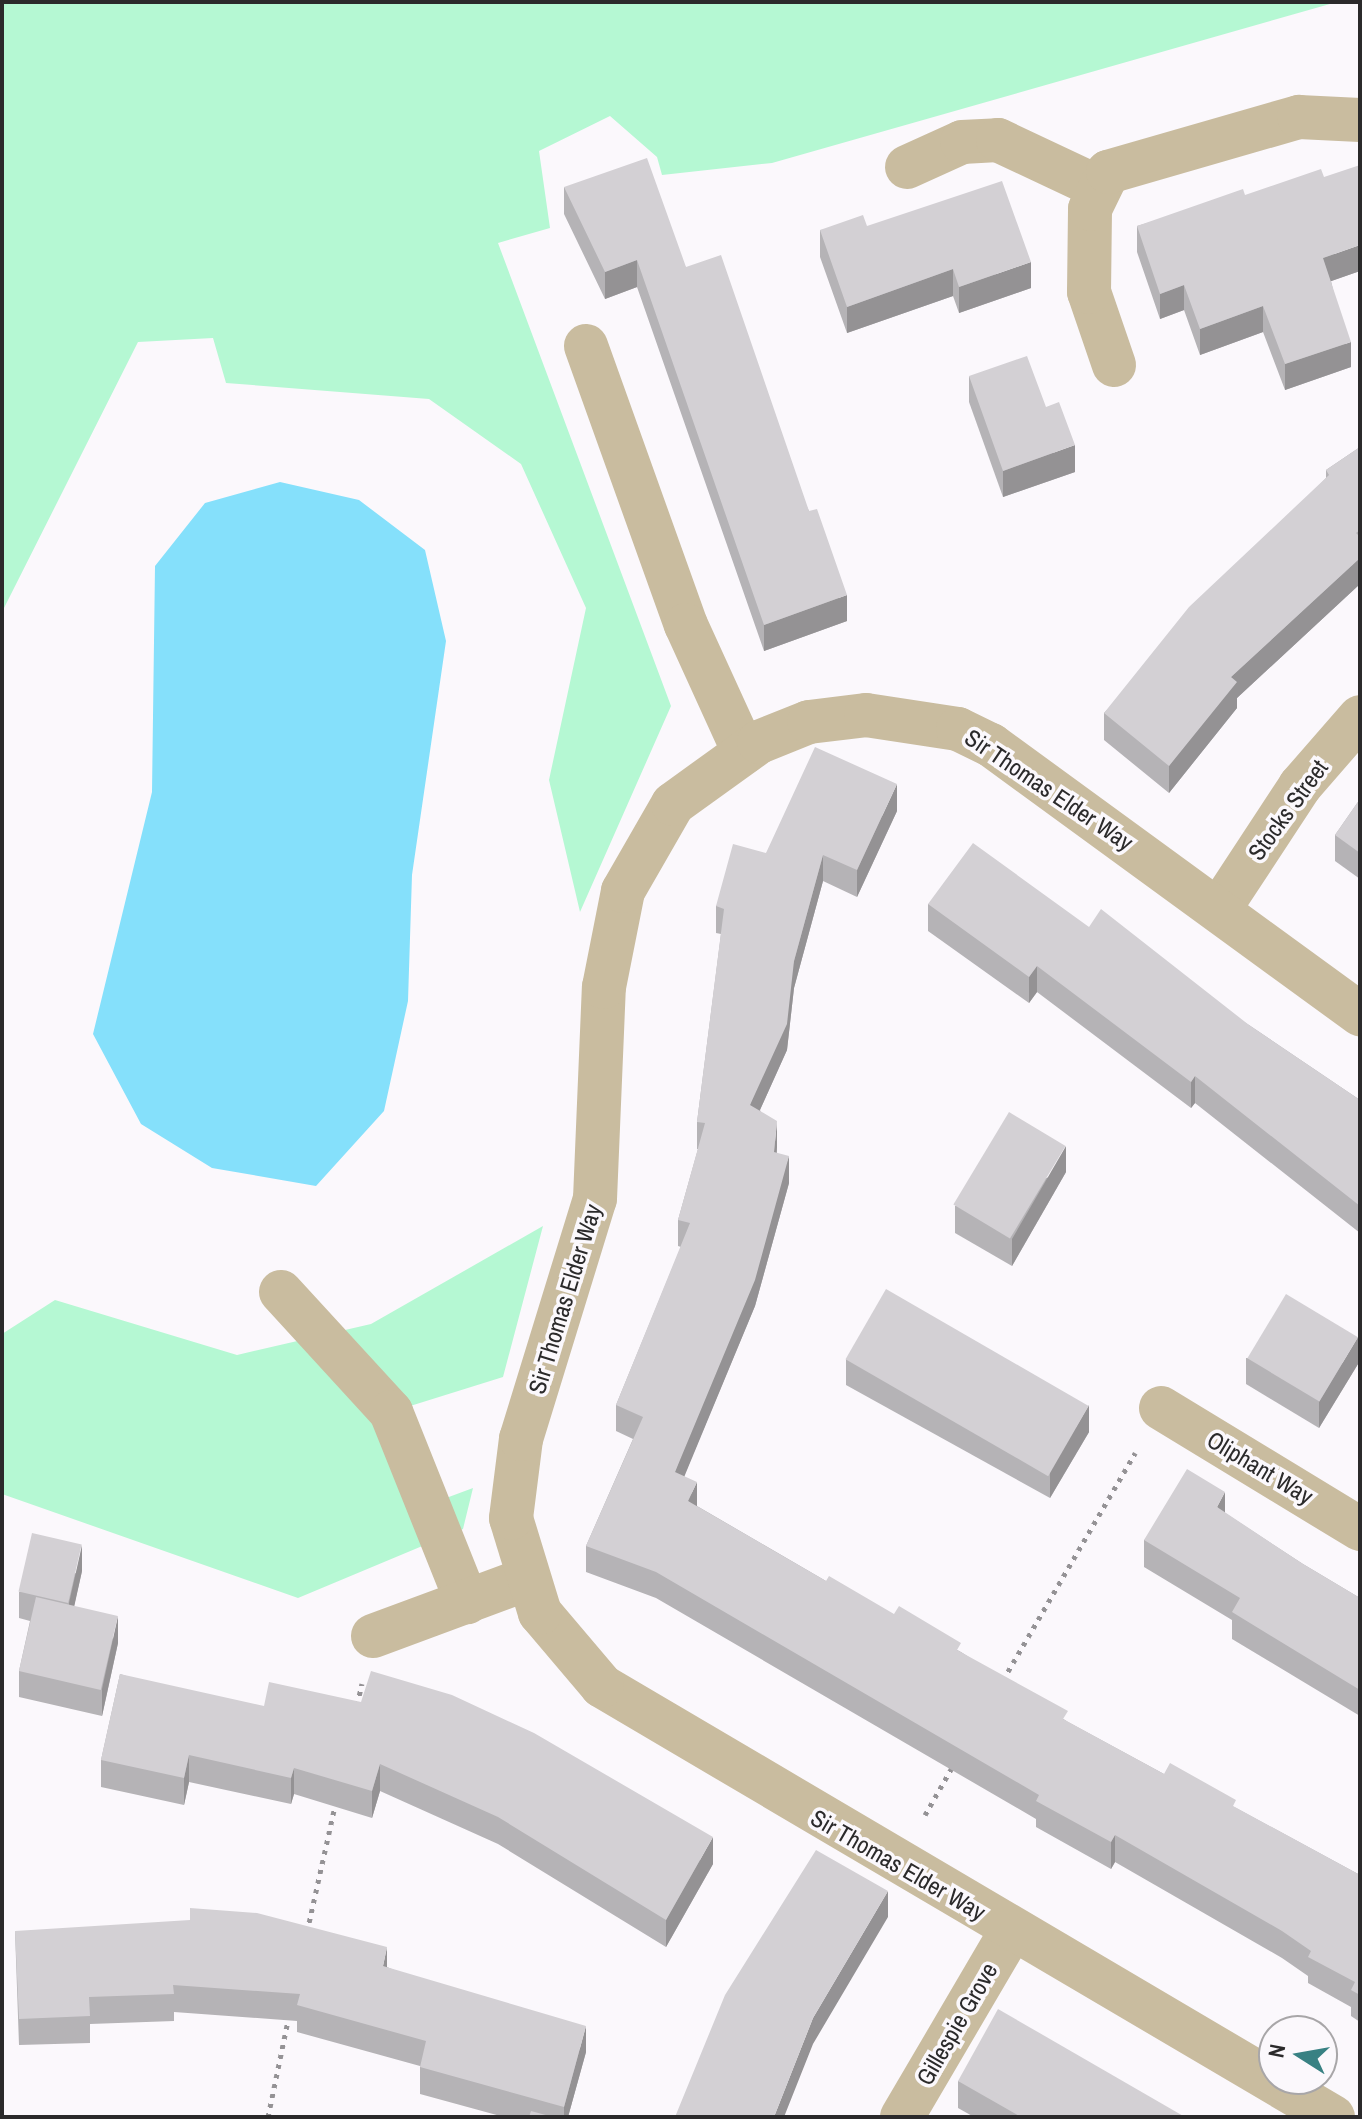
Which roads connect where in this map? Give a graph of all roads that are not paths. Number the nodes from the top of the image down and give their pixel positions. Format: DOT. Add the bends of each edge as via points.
graph roads {
  1 [pos="1360,120"];
  2 [pos="907,167"];
  3 [pos="1098,187"];
  4 [pos="586,346"];
  5 [pos="1114,365"];
  6 [pos="1360,717"];
  7 [pos="744,752"];
  8 [pos="1220,908"];
  9 [pos="1360,1014"];
  10 [pos="281,1292"];
  11 [pos="1161,1408"];
  12 [pos="1360,1529"];
  13 [pos="527,1579"];
  14 [pos="467,1602"];
  15 [pos="373,1636"];
  16 [pos="1011,1931"];
  17 [pos="902,2117"];
  18 [pos="1333,2117"];
  1 -- 3 [label="street" via="1299,117 1108,172"];
  2 -- 3 [label="street" via="962,142 998,140"];
  3 -- 5 [label="street" via="1090,209 1089,292"];
  4 -- 7 [label="street" via="686,625"];
  6 -- 8 [label="street, Stocks Street" via="1300,786"];
  7 -- 8 [label="street, Sir Thomas Elder Way" via="809,722 866,715 958,729"];
  7 -- 13 [label="street, Sir Thomas Elder Way" via="673,804 619,906 604,987 595,1199 513,1476 511,1518"];
  8 -- 9 [label="street, Sir Thomas Elder Way"];
  10 -- 14 [label="street" via="391,1412"];
  11 -- 12 [label="street, Oliphant Way"];
  13 -- 14 [label="street"];
  13 -- 16 [label="street, Sir Thomas Elder Way" via="540,1613 602,1686"];
  14 -- 15 [label="street"];
  16 -- 17 [label="street, Gillespie Grove"];
  16 -- 18 [label="street, Sir Thomas Elder Way"];
}
